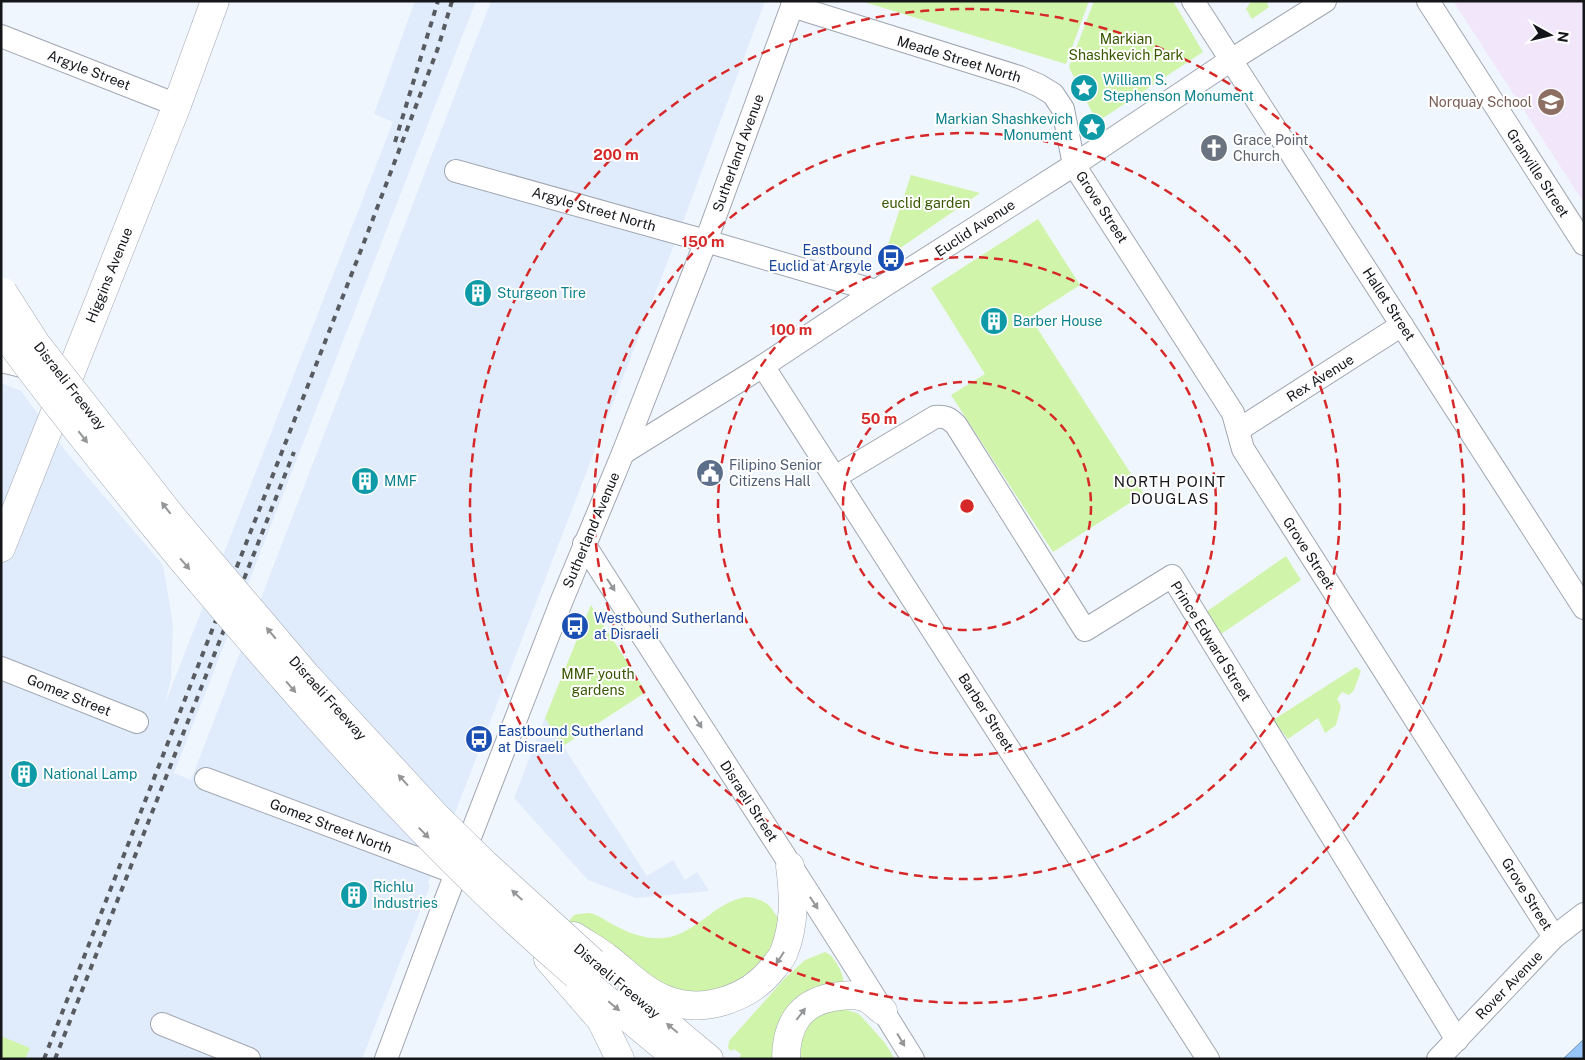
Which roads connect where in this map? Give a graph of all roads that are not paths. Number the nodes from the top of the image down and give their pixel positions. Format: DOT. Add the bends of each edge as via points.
graph roads {
  1 [pos="215,1"];
  2 [pos="1193,1"];
  3 [pos="1325,1"];
  4 [pos="1428,1"];
  5 [pos="793,4"];
  6 [pos="1,36"];
  7 [pos="1231,60"];
  8 [pos="177,105"];
  9 [pos="1074,164"];
  10 [pos="456,171"];
  11 [pos="706,240"];
  12 [pos="1584,244"];
  13 [pos="2,290"];
  14 [pos="876,291"];
  15 [pos="1402,325"];
  16 [pos="1,328"];
  17 [pos="1,361"];
  18 [pos="763,366"];
  19 [pos="1,367"];
  20 [pos="64,388"];
  21 [pos="1238,430"];
  22 [pos="623,453"];
  23 [pos="835,477"];
  24 [pos="584,544"];
  25 [pos="1,548"];
  26 [pos="1584,608"];
  27 [pos="1,668"];
  28 [pos="137,722"];
  29 [pos="206,779"];
  30 [pos="790,866"];
  31 [pos="456,873"];
  32 [pos="1584,914"];
  33 [pos="528,919"];
  34 [pos="1554,937"];
  35 [pos="585,968"];
  36 [pos="884,1011"];
  37 [pos="162,1024"];
  38 [pos="1457,1040"];
  39 [pos="249,1059"];
  40 [pos="386,1059"];
  41 [pos="620,1059"];
  42 [pos="678,1059"];
  43 [pos="709,1059"];
  44 [pos="786,1059"];
  45 [pos="913,1059"];
  46 [pos="1208,1059"];
  47 [pos="1438,1059"];
  1 -- 8 [label="main road, Higgins Avenue"];
  2 -- 7 [label="street, Hallet Street"];
  3 -- 7 [label="street, Euclid Avenue"];
  4 -- 12 [label="street, Granville Street"];
  5 -- 9 [label="street, Meade Street North" via="1038,85 1053,94 1063,109"];
  5 -- 11 [label="street, Sutherland Avenue"];
  6 -- 8 [label="street, Argyle Street"];
  7 -- 9 [label="street, Euclid Avenue"];
  7 -- 15 [label="street, Hallet Street"];
  8 -- 20 [label="main road, Higgins Avenue"];
  9 -- 14 [label="street, Euclid Avenue"];
  9 -- 21 [label="street, Grove Street" via="1233,413"];
  10 -- 11 [label="street, Argyle Street North"];
  11 -- 14 [label="street, Argyle Street North"];
  11 -- 22 [label="street, Sutherland Avenue"];
  33 -- 13 [label="main road, Disraeli Freeway, one-way, bridge" via="485,864 435,815 306,674 172,517 37,345"];
  14 -- 18 [label="street, Euclid Avenue"];
  15 -- 21 [label="street, Rex Avenue"];
  15 -- 26 [label="street, Hallet Street"];
  16 -- 33 [label="main road, Disraeli Freeway, one-way, bridge" via="158,533 295,692 421,829"];
  17 -- 20 [label="street" via="45,371"];
  18 -- 22 [label="street, Euclid Avenue"];
  18 -- 23 [label="street, Barber Street"];
  19 -- 20 [label="street" via="39,389"];
  20 -- 25 [label="main road, Higgins Avenue"];
  21 -- 34 [label="street, Grove Street" via="1243,449"];
  22 -- 24 [label="street, Sutherland Avenue"];
  23 -- 38 [label="street, Prince Edward Street" via="935,416 949,418 1085,630 1172,576"];
  23 -- 46 [label="street, Barber Street"];
  24 -- 30 [label="street, Disraeli Street, one-way"];
  24 -- 31 [label="street, Sutherland Avenue"];
  27 -- 28 [label="street, Gomez Street"];
  29 -- 31 [label="street, Gomez Street North"];
  30 -- 35 [label="main road, one-way" via="794,908 783,954 766,977 744,994 708,1004 685,1004 665,1000"];
  30 -- 36 [label="street, Disraeli Street, one-way"];
  31 -- 40 [label="street, Sutherland Avenue"];
  32 -- 34 [label="street, Rover Avenue"];
  33 -- 35 [label="main road, Disraeli Freeway, bridge"];
  34 -- 38 [label="street, Rover Avenue"];
  35 -- 41 [label="main road" via="601,1020"];
  35 -- 42 [label="main road, Disraeli Freeway, one-way"];
  43 -- 35 [label="main road, Disraeli Freeway, one-way"];
  44 -- 36 [label="main road, one-way" via="786,1040 798,1016 820,999 858,996"];
  36 -- 45 [label="street, Disraeli Street, one-way"];
  37 -- 39 [label="street"];
  38 -- 47 [label="street, Rover Avenue"];
}
